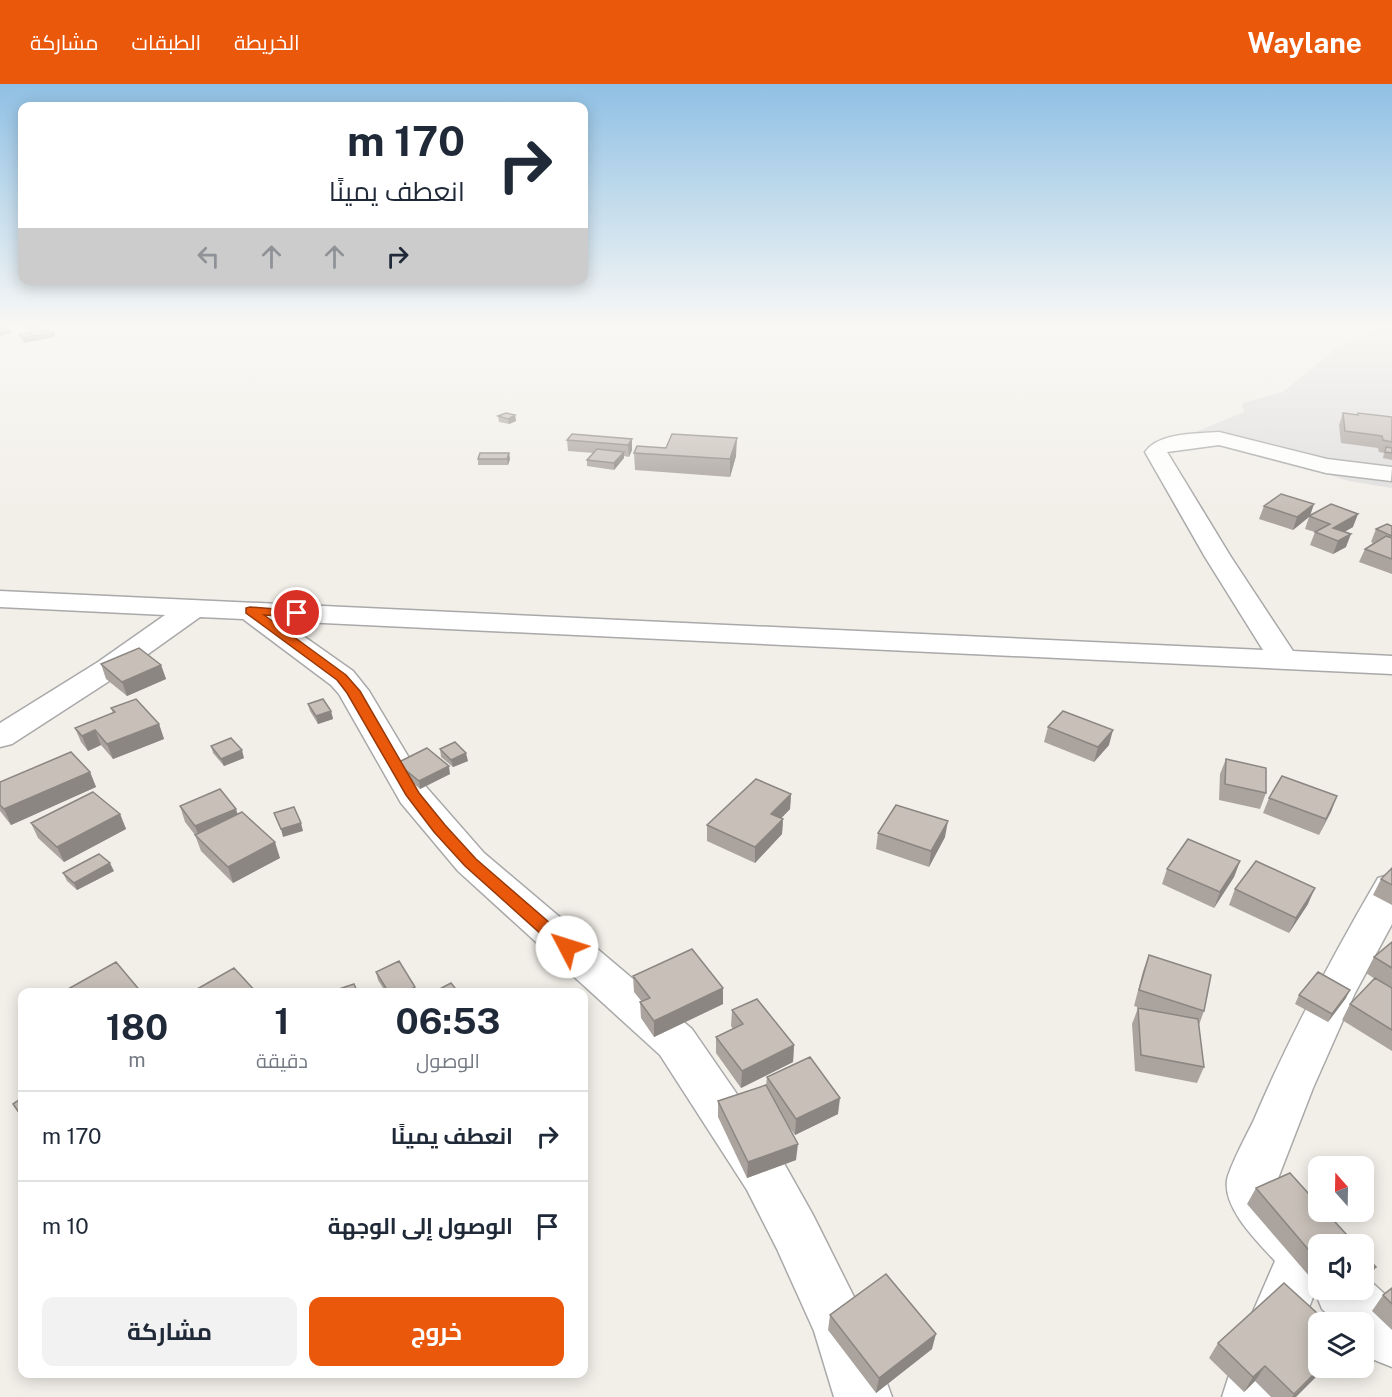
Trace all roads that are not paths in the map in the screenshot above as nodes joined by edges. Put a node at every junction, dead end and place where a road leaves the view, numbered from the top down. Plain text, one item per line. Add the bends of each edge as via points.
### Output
1 (1391, 474) edge
2 (0, 599) edge
3 (194, 608) junction
4 (250, 611) junction
5 (1284, 660) junction
6 (1392, 665) edge
7 (0, 737) edge
8 (1387, 909) edge
9 (1308, 1256) edge
10 (1308, 1282) edge
11 (1351, 1300) edge
12 (1392, 1340) edge
13 (863, 1397) edge
14 (1251, 1397) edge

1 - 5 street via 1326,466 1219,438 1170,444 1156,452
2 - 3 street
3 - 4 street
3 - 7 street
4 - 5 street
4 - 13 street via 342,678 413,795 471,862 676,1042 764,1173 785,1212 840,1326
5 - 6 street
8 - 9 street via 1334,993 1252,1181 1257,1203
10 - 14 street via 1283,1303
11 - 12 street

